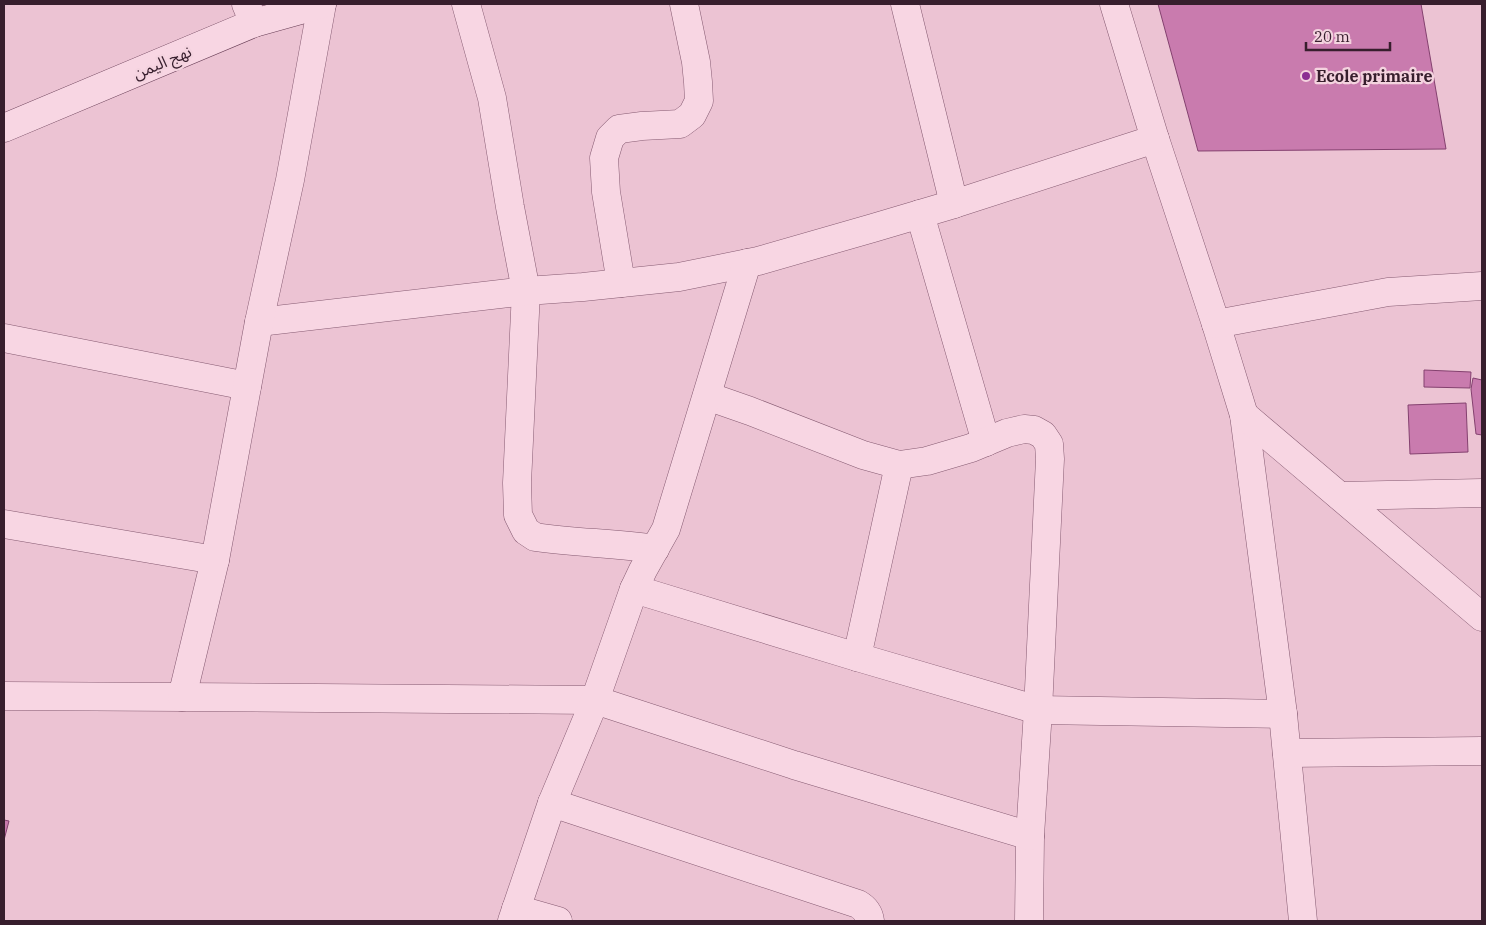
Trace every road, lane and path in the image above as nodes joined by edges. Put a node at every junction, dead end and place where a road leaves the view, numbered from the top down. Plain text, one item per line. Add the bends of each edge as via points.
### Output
1 (322, 4) edge
2 (466, 4) edge
3 (684, 4) edge
4 (905, 4) edge
5 (1114, 4) edge
6 (250, 14) edge
7 (4, 128) edge
8 (1155, 139) junction
9 (954, 204) junction
10 (920, 214) junction
11 (747, 263) junction
12 (621, 284) junction
13 (1482, 286) edge
14 (526, 291) junction
15 (259, 322) junction
16 (1216, 324) junction
17 (4, 338) edge
18 (247, 386) junction
19 (707, 396) junction
20 (1244, 415) junction
21 (986, 442) junction
22 (898, 465) junction
23 (1482, 494) edge
24 (1340, 496) junction
25 (4, 524) edge
26 (655, 549) junction
27 (215, 560) junction
28 (634, 589) junction
29 (1482, 617) edge
30 (857, 657) junction
31 (4, 696) edge
32 (182, 697) junction
33 (595, 700) junction
34 (1038, 710) junction
35 (1283, 714) junction
36 (1482, 751) edge
37 (1287, 752) junction
38 (552, 803) junction
39 (1030, 836) junction
40 (514, 915) edge
41 (558, 921) edge
42 (870, 921) edge
43 (1029, 921) edge
44 (1303, 921) edge

1 - 6 street, نهج اليمن
1 - 15 street via 290,180
2 - 14 street via 492,98
3 - 12 street via 696,62 699,102 692,115 680,124 619,129 610,138 604,158 606,192
4 - 9 street
5 - 8 street
6 - 7 street, نهج اليمن
8 - 9 street
8 - 16 street
9 - 10 street
10 - 11 street
10 - 21 street
11 - 12 street via 679,277
11 - 19 street
12 - 14 street
13 - 16 street via 1388,292
14 - 15 street
14 - 26 street via 518,515 526,531 535,537
15 - 18 street
16 - 20 street
17 - 18 street
18 - 27 street
19 - 22 street
19 - 26 street via 672,513
20 - 24 street
20 - 35 street
21 - 22 street via 927,461
21 - 34 street via 1024,429 1043,435 1049,444
22 - 30 street
23 - 24 street
24 - 29 street
25 - 27 street
26 - 28 street
27 - 32 street
28 - 30 street
28 - 33 street
30 - 34 street
31 - 32 street
32 - 33 street
33 - 38 street
33 - 39 street via 794,765
34 - 35 street
34 - 39 street
35 - 37 street
36 - 37 street
37 - 44 street
38 - 40 street
38 - 42 street via 858,904 866,910
39 - 43 street
40 - 41 street

